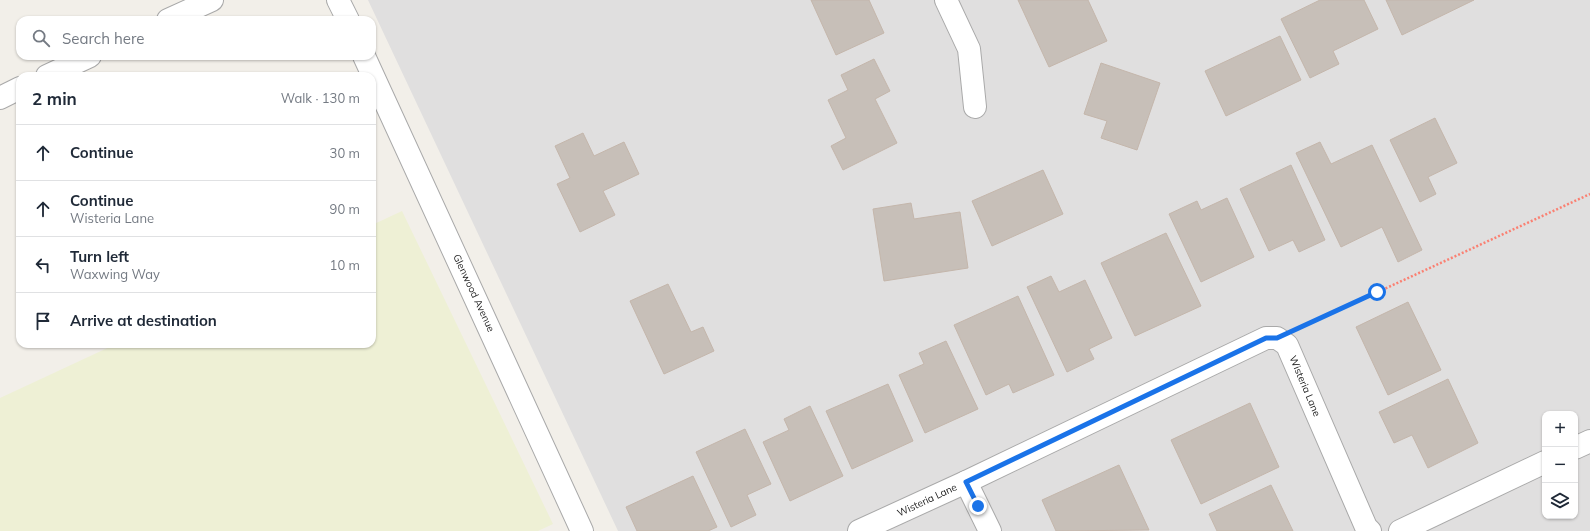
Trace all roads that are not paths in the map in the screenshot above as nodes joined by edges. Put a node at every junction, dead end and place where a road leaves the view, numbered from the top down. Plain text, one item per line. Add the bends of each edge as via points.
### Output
1 (212, 0) edge
2 (338, 0) edge
3 (946, 0) edge
4 (177, 16) edge
5 (346, 16) edge
6 (81, 60) edge
7 (366, 60) edge
8 (56, 72) edge
9 (371, 72) edge
10 (376, 82) edge
11 (16, 90) edge
12 (0, 98) edge
13 (975, 107) dead end
14 (1590, 441) edge
15 (1577, 447) edge
16 (1542, 463) edge
17 (966, 482) junction
18 (582, 531) edge
19 (859, 531) edge
20 (990, 531) edge
21 (1370, 531) edge
22 (1400, 531) edge

1 - 4 street
2 - 5 street
3 - 13 street via 969,49
6 - 8 street
7 - 9 street, Glenwood Avenue
10 - 18 street, Glenwood Avenue
11 - 12 street
14 - 15 street
16 - 22 street
17 - 19 street, Wisteria Lane
17 - 20 street
17 - 21 street, Wisteria Lane via 1266,338 1277,338 1287,345 1366,527

